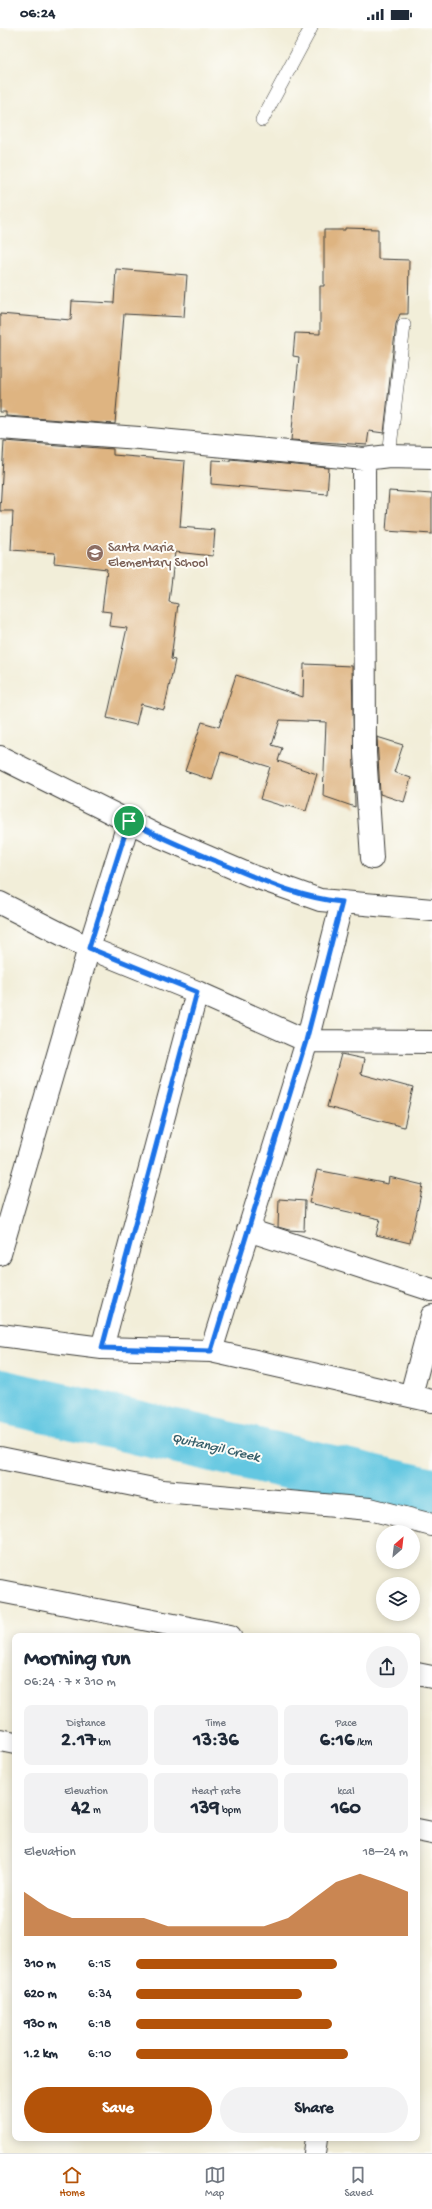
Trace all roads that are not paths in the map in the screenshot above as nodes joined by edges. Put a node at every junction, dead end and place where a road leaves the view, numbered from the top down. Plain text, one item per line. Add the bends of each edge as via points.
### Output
1 (311, 28) edge
2 (262, 120) dead end
3 (404, 325) dead end
4 (0, 428) edge
5 (389, 456) junction
6 (432, 457) edge
7 (364, 459) junction
8 (0, 757) edge
9 (129, 821) junction
10 (372, 858) dead end
11 (342, 902) junction
12 (0, 903) edge
13 (432, 910) edge
14 (89, 948) junction
15 (197, 992) junction
16 (306, 1041) junction
17 (432, 1042) edge
18 (248, 1230) junction
19 (0, 1254) edge
20 (432, 1290) edge
21 (432, 1316) edge
22 (0, 1336) edge
23 (102, 1348) junction
24 (211, 1351) junction
25 (411, 1395) junction
26 (432, 1401) edge
27 (0, 1458) edge
28 (432, 1526) edge
29 (0, 1591) edge
30 (215, 1633) edge
31 (420, 1675) edge
32 (432, 1677) edge
33 (0, 1740) edge
34 (12, 1742) edge
35 (420, 1831) edge
36 (432, 1833) edge
37 (317, 2141) edge
38 (315, 2153) edge

1 - 2 lane
3 - 5 lane
4 - 7 street
5 - 6 street
5 - 7 street
7 - 10 street via 365,753
8 - 9 street
9 - 11 street via 250,875 320,900
9 - 14 street
11 - 13 street
11 - 16 street
12 - 14 street
14 - 15 street
14 - 19 street
15 - 16 street
15 - 23 street
16 - 17 street
16 - 18 street
18 - 20 street
18 - 24 street
21 - 25 street
22 - 23 street
23 - 24 street
24 - 25 street
25 - 26 street
27 - 28 street via 163,1490 370,1509
29 - 30 street
31 - 32 street
33 - 34 street
35 - 36 street
37 - 38 street

